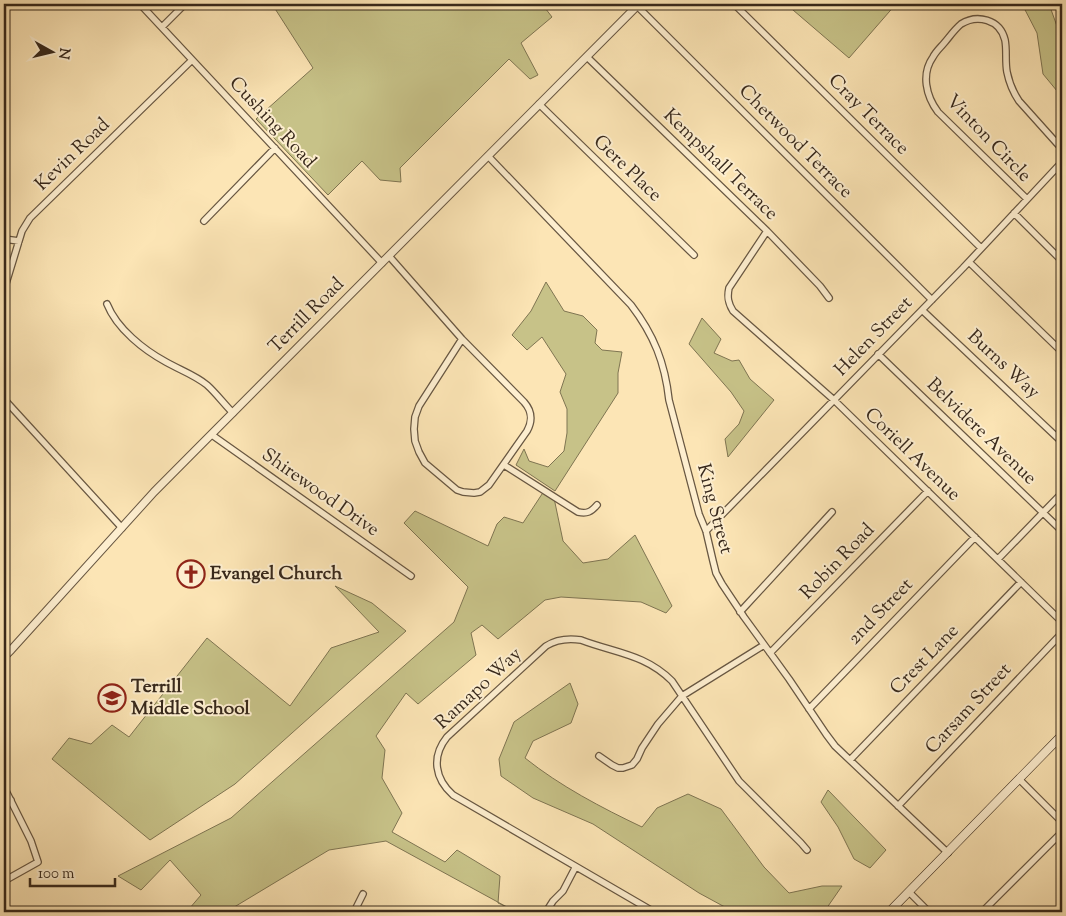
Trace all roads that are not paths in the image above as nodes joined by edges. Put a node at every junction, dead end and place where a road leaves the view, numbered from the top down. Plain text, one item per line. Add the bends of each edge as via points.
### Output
1 (140, 4) edge
2 (185, 4) edge
3 (734, 4) edge
4 (638, 5) edge
5 (162, 27) junction
6 (587, 57) junction
7 (192, 60) junction
8 (540, 104) junction
9 (275, 148) junction
10 (1062, 148) edge
11 (488, 156) junction
12 (1061, 167) edge
13 (1027, 200) junction
14 (1014, 213) junction
15 (204, 221) dead end
16 (767, 232) junction
17 (4, 239) edge
18 (19, 241) junction
19 (982, 248) junction
20 (694, 255) dead end
21 (389, 256) junction
22 (1062, 260) edge
23 (969, 262) junction
24 (382, 263) junction
25 (4, 290) edge
26 (829, 298) dead end
27 (932, 300) junction
28 (107, 304) dead end
29 (922, 310) junction
30 (462, 339) junction
31 (1062, 352) edge
32 (878, 354) junction
33 (4, 399) edge
34 (834, 400) junction
35 (233, 413) junction
36 (212, 434) junction
37 (1062, 442) edge
38 (504, 465) junction
39 (928, 491) junction
40 (1062, 493) edge
41 (597, 505) dead end
42 (832, 512) dead end
43 (1043, 513) junction
44 (122, 528) junction
45 (706, 530) junction
46 (1062, 531) edge
47 (975, 537) junction
48 (998, 559) junction
49 (411, 576) dead end
50 (1021, 582) junction
51 (740, 612) junction
52 (1062, 622) edge
53 (1062, 633) edge
54 (764, 645) junction
55 (770, 653) junction
56 (4, 657) edge
57 (682, 696) junction
58 (809, 709) junction
59 (1062, 735) edge
60 (599, 756) dead end
61 (850, 760) junction
62 (1019, 779) junction
63 (4, 787) edge
64 (11, 800) junction
65 (4, 803) edge
66 (898, 806) junction
67 (1062, 822) edge
68 (1062, 832) edge
69 (806, 850) dead end
70 (948, 853) junction
71 (575, 868) junction
72 (4, 881) edge
73 (909, 892) junction
74 (363, 894) dead end
75 (354, 912) edge
76 (546, 912) edge
77 (654, 912) edge
78 (889, 912) edge
79 (929, 912) edge
80 (982, 912) edge

1 - 5 street, Cushing Road
2 - 5 street
3 - 19 street, Cray Terrace
4 - 6 street, Terrill Road
4 - 27 street, Chetwood Terrace
5 - 7 street, Cushing Road
6 - 8 street, Terrill Road
6 - 16 street, Kempshall Terrace
7 - 9 street, Cushing Road
7 - 18 street, Kevin Road via 30,218
8 - 11 street, Terrill Road
8 - 20 street, Gere Place
9 - 15 street
9 - 24 street, Cushing Road
10 - 13 street, Vinton Circle via 1015,94 1007,73 1006,43 998,27 977,18 961,24 927,69 929,98 938,112
11 - 21 street, Terrill Road
11 - 45 street, King Street via 631,305 650,334 663,366 669,400
12 - 13 street, Helen Street
13 - 14 street, Helen Street
14 - 19 street, Helen Street
14 - 22 street
16 - 26 street, Kempshall Terrace
16 - 34 street, Coriell Avenue via 729,288 728,302 736,314
17 - 18 street
18 - 25 street, Kevin Road
19 - 23 street, Helen Street
21 - 24 street, Terrill Road
21 - 30 street
23 - 27 street, Helen Street
23 - 31 street
24 - 35 street, Terrill Road
27 - 29 street, Helen Street
28 - 35 street via 134,340 150,353 206,385
29 - 32 street, Helen Street
29 - 37 street, Burns Way
30 - 38 street via 530,409 530,427
30 - 38 street via 419,406 414,429 416,447 424,463 463,492 485,489
32 - 34 street, Helen Street
32 - 43 street, Belvidere Avenue
33 - 44 street
34 - 39 street, Coriell Avenue
34 - 45 street, Helen Street
35 - 36 street, Terrill Road
36 - 44 street, Terrill Road
36 - 49 street, Shirewood Drive
38 - 41 street via 578,512 587,513
39 - 47 street, Coriell Avenue
39 - 55 street, Robin Road
40 - 43 street
42 - 51 street
43 - 46 street, Belvidere Avenue
43 - 48 street
44 - 56 street, Terrill Road
45 - 51 street, King Street via 716,573
47 - 48 street, Coriell Avenue
47 - 58 street, 2nd Street
48 - 50 street, Coriell Avenue
50 - 52 street, Coriell Avenue
50 - 61 street, Crest Lane
51 - 54 street, King Street
53 - 66 street, Carsam Street
54 - 55 street, King Street
54 - 57 street
55 - 58 street, King Street
57 - 60 street via 658,724 632,765 618,768
57 - 69 street, Ramapo Way via 739,781
57 - 71 street, Ramapo Way via 657,667 581,640 561,640 546,646 444,741 438,752 438,776 453,796
58 - 61 street, King Street via 835,746
59 - 62 main road
61 - 66 street, King Street
62 - 67 street
62 - 70 main road
63 - 64 street
64 - 65 street
64 - 72 street via 38,862
66 - 70 street, King Street
68 - 80 street
70 - 73 main road
71 - 76 street via 563,891
71 - 77 street, Ramapo Way
73 - 78 main road
73 - 79 street
74 - 75 street

